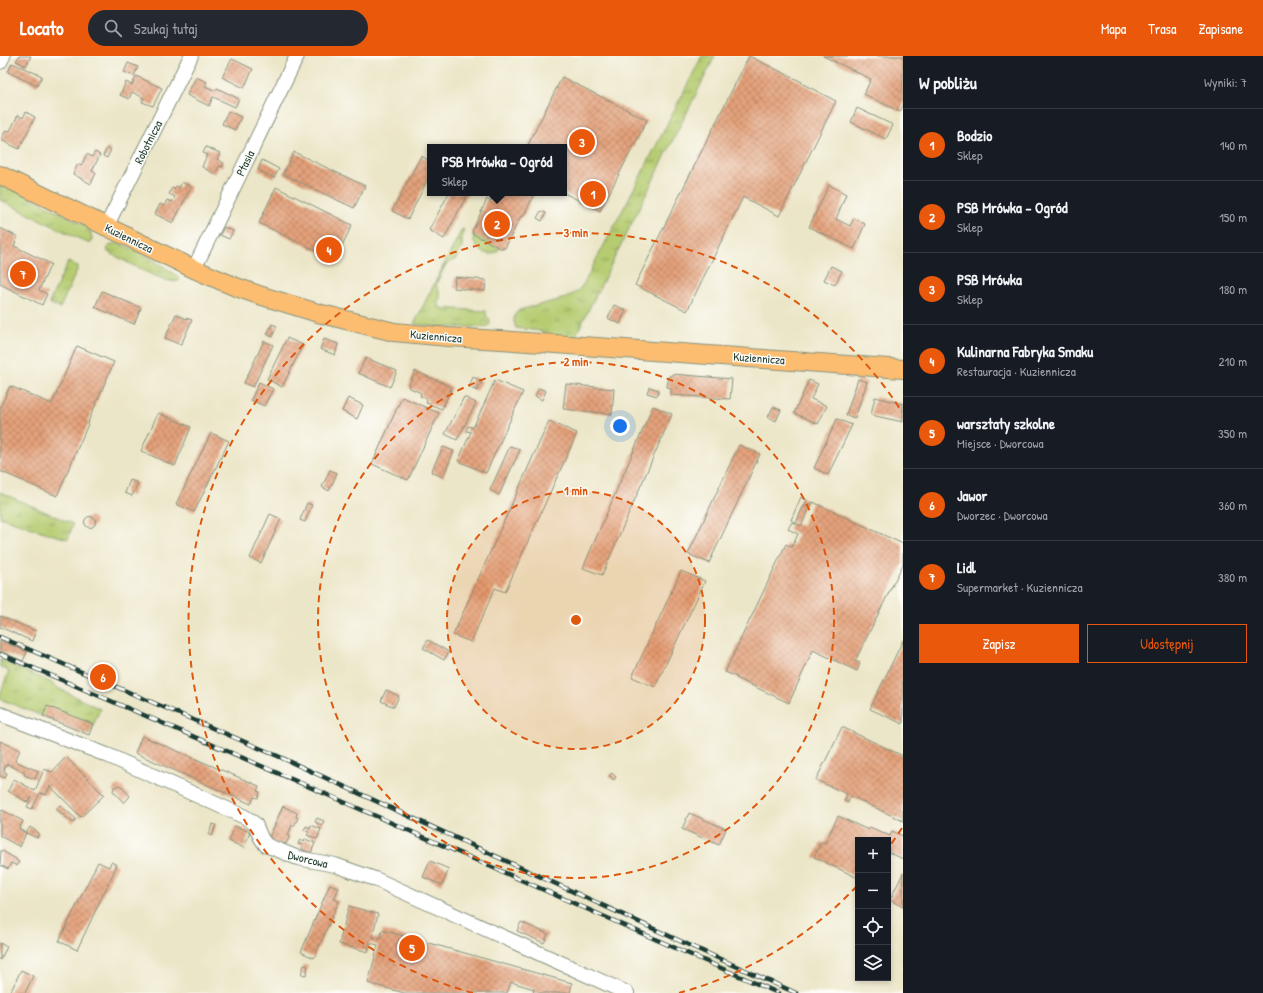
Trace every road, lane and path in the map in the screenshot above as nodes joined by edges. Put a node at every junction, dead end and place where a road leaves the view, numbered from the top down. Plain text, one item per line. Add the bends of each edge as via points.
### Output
1 (3, 56) edge
2 (191, 56) edge
3 (297, 56) edge
4 (0, 62) edge
5 (0, 175) edge
6 (106, 227) junction
7 (194, 269) junction
8 (903, 369) edge
9 (0, 714) edge
10 (627, 993) edge

1 - 4 street
2 - 6 street, Robotnicza
3 - 7 street, Ptasia
5 - 6 main road, Kuziennicza
6 - 7 main road, Kuziennicza
7 - 8 main road, Kuziennicza via 286,304 394,332
9 - 10 street, Dworcowa via 108,755 245,817 255,824 266,845 298,858 335,865 375,879

